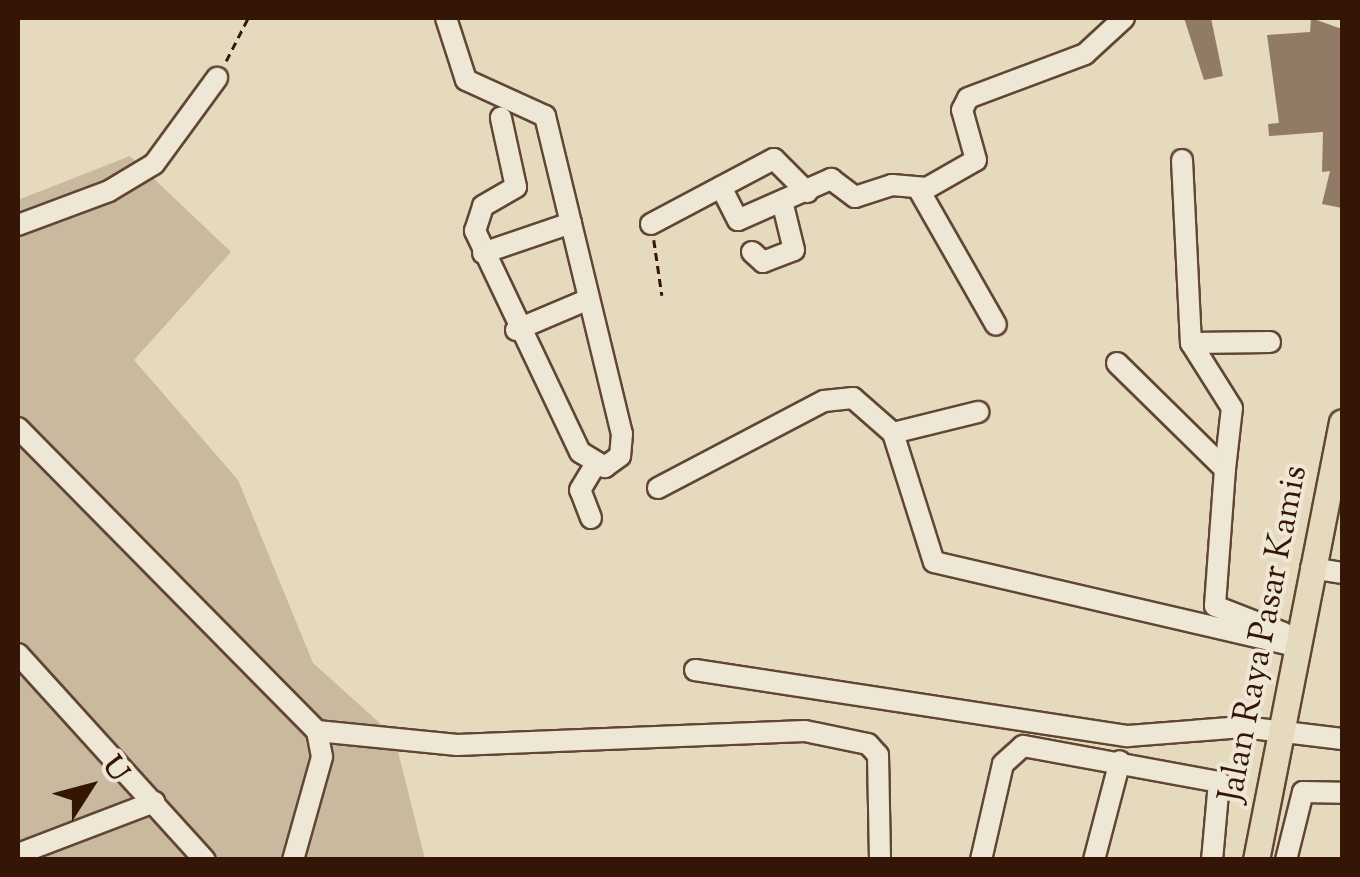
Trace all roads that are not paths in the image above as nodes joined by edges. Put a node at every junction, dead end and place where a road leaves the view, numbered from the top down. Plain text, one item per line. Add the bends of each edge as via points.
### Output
1 (446, 18) edge
2 (1124, 18) edge
3 (218, 78) road end
4 (502, 118) dead end
5 (1182, 160) dead end
6 (722, 187) junction
7 (919, 190) junction
8 (807, 192) junction
9 (782, 202) junction
10 (571, 223) junction
11 (651, 224) road end
12 (18, 225) edge
13 (752, 252) dead end
14 (483, 253) junction
15 (588, 299) junction
16 (996, 325) dead end
17 (516, 330) junction
18 (1270, 342) dead end
19 (1191, 343) junction
20 (1117, 363) dead end
21 (978, 412) dead end
22 (18, 428) edge
23 (893, 433) junction
24 (1341, 437) edge
25 (594, 467) junction
26 (1225, 469) junction
27 (658, 488) dead end
28 (591, 518) dead end
29 (1311, 568) junction
30 (1342, 573) edge
31 (1295, 642) junction
32 (18, 654) edge
33 (695, 670) dead end
34 (317, 732) junction
35 (1282, 732) junction
36 (1342, 738) edge
37 (1120, 761) junction
38 (1342, 794) edge
39 (154, 802) junction
40 (18, 854) edge
41 (205, 860) edge
42 (293, 860) edge
43 (880, 860) edge
44 (981, 860) edge
45 (1094, 860) edge
46 (1212, 860) edge
47 (1256, 860) edge
48 (1286, 860) edge

1 - 10 street via 466,80 546,116
2 - 7 street via 1085,54 968,98 962,110 976,160
3 - 12 street via 154,164 109,192
4 - 14 street via 516,187 476,214
5 - 19 street
6 - 8 street via 778,159
6 - 9 street via 738,220
6 - 11 street
7 - 8 street via 892,184 856,197 831,179
7 - 16 street
8 - 9 street
9 - 13 street via 794,250 763,262
10 - 14 street
10 - 15 street
14 - 17 street
15 - 17 street
15 - 25 street via 622,434 616,462
17 - 25 street
18 - 19 street
19 - 26 street via 1232,408
20 - 26 street
21 - 23 street
22 - 34 street
23 - 27 street via 867,405 840,397
23 - 31 street via 934,562
24 - 29 main road, Jalan Raya Pasar Kamis
25 - 28 street via 580,490
26 - 31 street via 1215,606
29 - 30 street
29 - 31 main road, Jalan Raya Pasar Kamis
31 - 35 main road, Jalan Raya Pasar Kamis
32 - 39 street
33 - 35 street via 1128,736 1243,727
34 - 42 street via 322,757
34 - 43 street via 457,745 805,731 868,744 878,755
35 - 36 street
35 - 47 main road, Jalan Raya Pasar Kamis
37 - 44 street via 1014,749 1003,764
37 - 45 street
37 - 46 street via 1219,782
38 - 48 street via 1303,792
39 - 40 street
39 - 41 street

